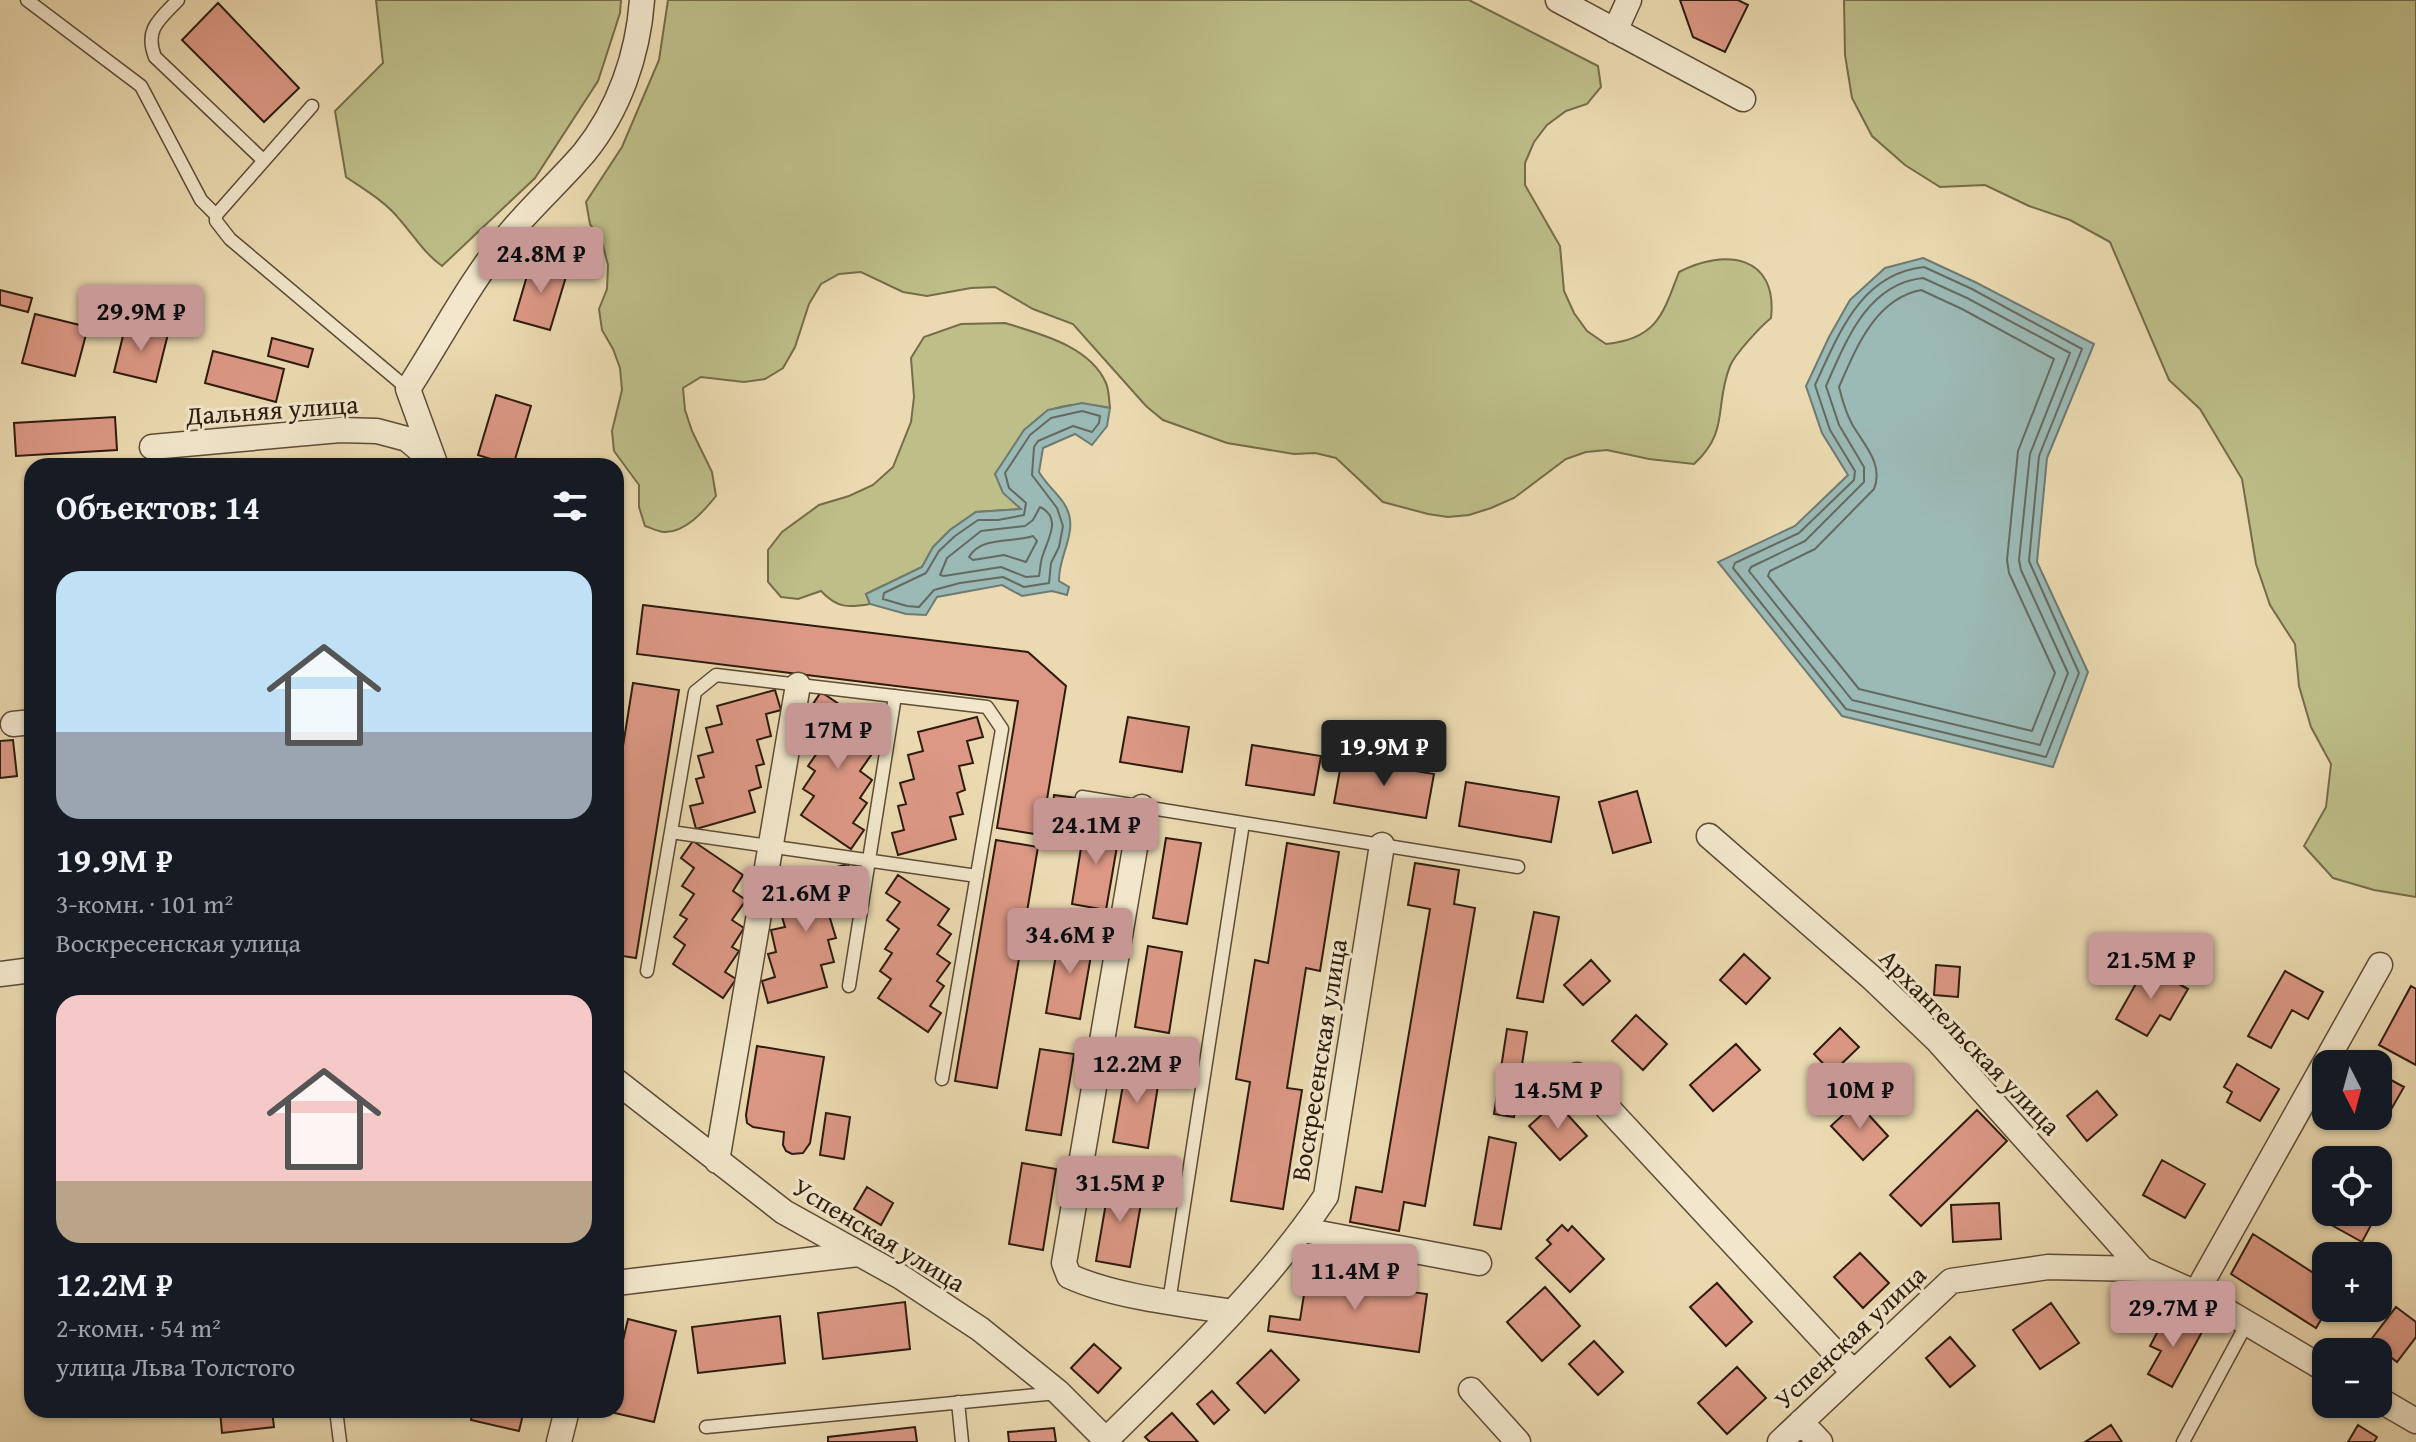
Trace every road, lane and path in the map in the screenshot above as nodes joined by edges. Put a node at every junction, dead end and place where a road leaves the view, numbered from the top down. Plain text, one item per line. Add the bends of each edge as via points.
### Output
1 (27, 0) edge
2 (178, 0) edge
3 (642, 0) edge
4 (1558, 0) edge
5 (1629, 0) edge
6 (1615, 31) junction
7 (1743, 99) dead end
8 (312, 106) dead end
9 (263, 160) junction
10 (216, 215) junction
11 (408, 389) junction
12 (152, 447) dead end
13 (429, 458) edge
14 (434, 458) edge
15 (798, 685) junction
16 (895, 696) junction
17 (1082, 797) dead end
18 (1142, 807) junction
19 (1243, 823) junction
20 (671, 832) junction
21 (1709, 836) dead end
22 (1382, 845) junction
23 (770, 846) junction
24 (869, 861) junction
25 (1518, 867) dead end
26 (977, 876) junction
27 (2380, 965) dead end
28 (24, 971) edge
29 (647, 971) dead end
30 (0, 974) edge
31 (849, 986) dead end
32 (1577, 1075) dead end
33 (942, 1079) dead end
34 (624, 1087) edge
35 (717, 1161) junction
36 (1303, 1230) junction
37 (858, 1254) junction
38 (1479, 1263) dead end
39 (2142, 1269) junction
40 (624, 1282) edge
41 (2196, 1293) junction
42 (1169, 1302) junction
43 (1233, 1312) junction
44 (2246, 1325) junction
45 (2312, 1362) edge
46 (1853, 1372) junction
47 (1471, 1390) dead end
48 (1058, 1392) junction
49 (958, 1402) junction
50 (2392, 1407) edge
51 (337, 1418) edge
52 (565, 1418) edge
53 (2416, 1421) edge
54 (1801, 1422) junction
55 (706, 1427) dead end
56 (1107, 1441) edge
57 (340, 1442) edge
58 (559, 1442) edge
59 (962, 1442) edge
60 (1518, 1442) edge
61 (1780, 1442) edge
62 (1820, 1442) edge
63 (2183, 1442) edge

1 - 10 lane via 141,86 201,200
2 - 9 lane via 154,27 149,43 155,57
3 - 11 street via 629,72 611,111 586,150 508,235
4 - 6 street
5 - 6 street
6 - 7 street
8 - 9 lane
9 - 10 lane
10 - 11 lane via 230,239
11 - 14 street
12 - 13 street, Дальняя улица via 377,431 407,439
15 - 16 lane
15 - 20 lane via 716,675 695,692
15 - 23 street
16 - 24 lane
16 - 26 lane via 987,707 1002,729
17 - 18 lane
18 - 19 lane
18 - 42 street via 1064,1263 1069,1276 1083,1282
19 - 22 lane
19 - 42 lane
20 - 23 lane
20 - 29 lane
21 - 39 street, Архангельская улица via 1937,1040
22 - 25 lane
22 - 36 street, Воскресенская улица via 1326,1196
23 - 24 lane
23 - 35 street
24 - 26 lane
24 - 31 lane
26 - 33 lane
27 - 41 street
28 - 30 street
32 - 46 street
34 - 35 street, Успенская улица
35 - 37 street, Успенская улица via 784,1212
36 - 38 street
36 - 43 street, Воскресенская улица
37 - 40 street
37 - 48 street, Успенская улица via 980,1329
39 - 41 street, Успенская улица
39 - 46 street, Успенская улица via 2048,1267 1951,1281
41 - 44 street, Успенская улица
42 - 43 street
43 - 56 street, Воскресенская улица
44 - 45 street, Успенская улица
44 - 63 lane
46 - 54 street, Успенская улица
47 - 60 street
48 - 49 lane
48 - 56 street, Успенская улица
49 - 55 lane
49 - 59 lane
50 - 53 street
51 - 57 lane
52 - 58 street
54 - 61 street, Успенская улица
54 - 62 street

